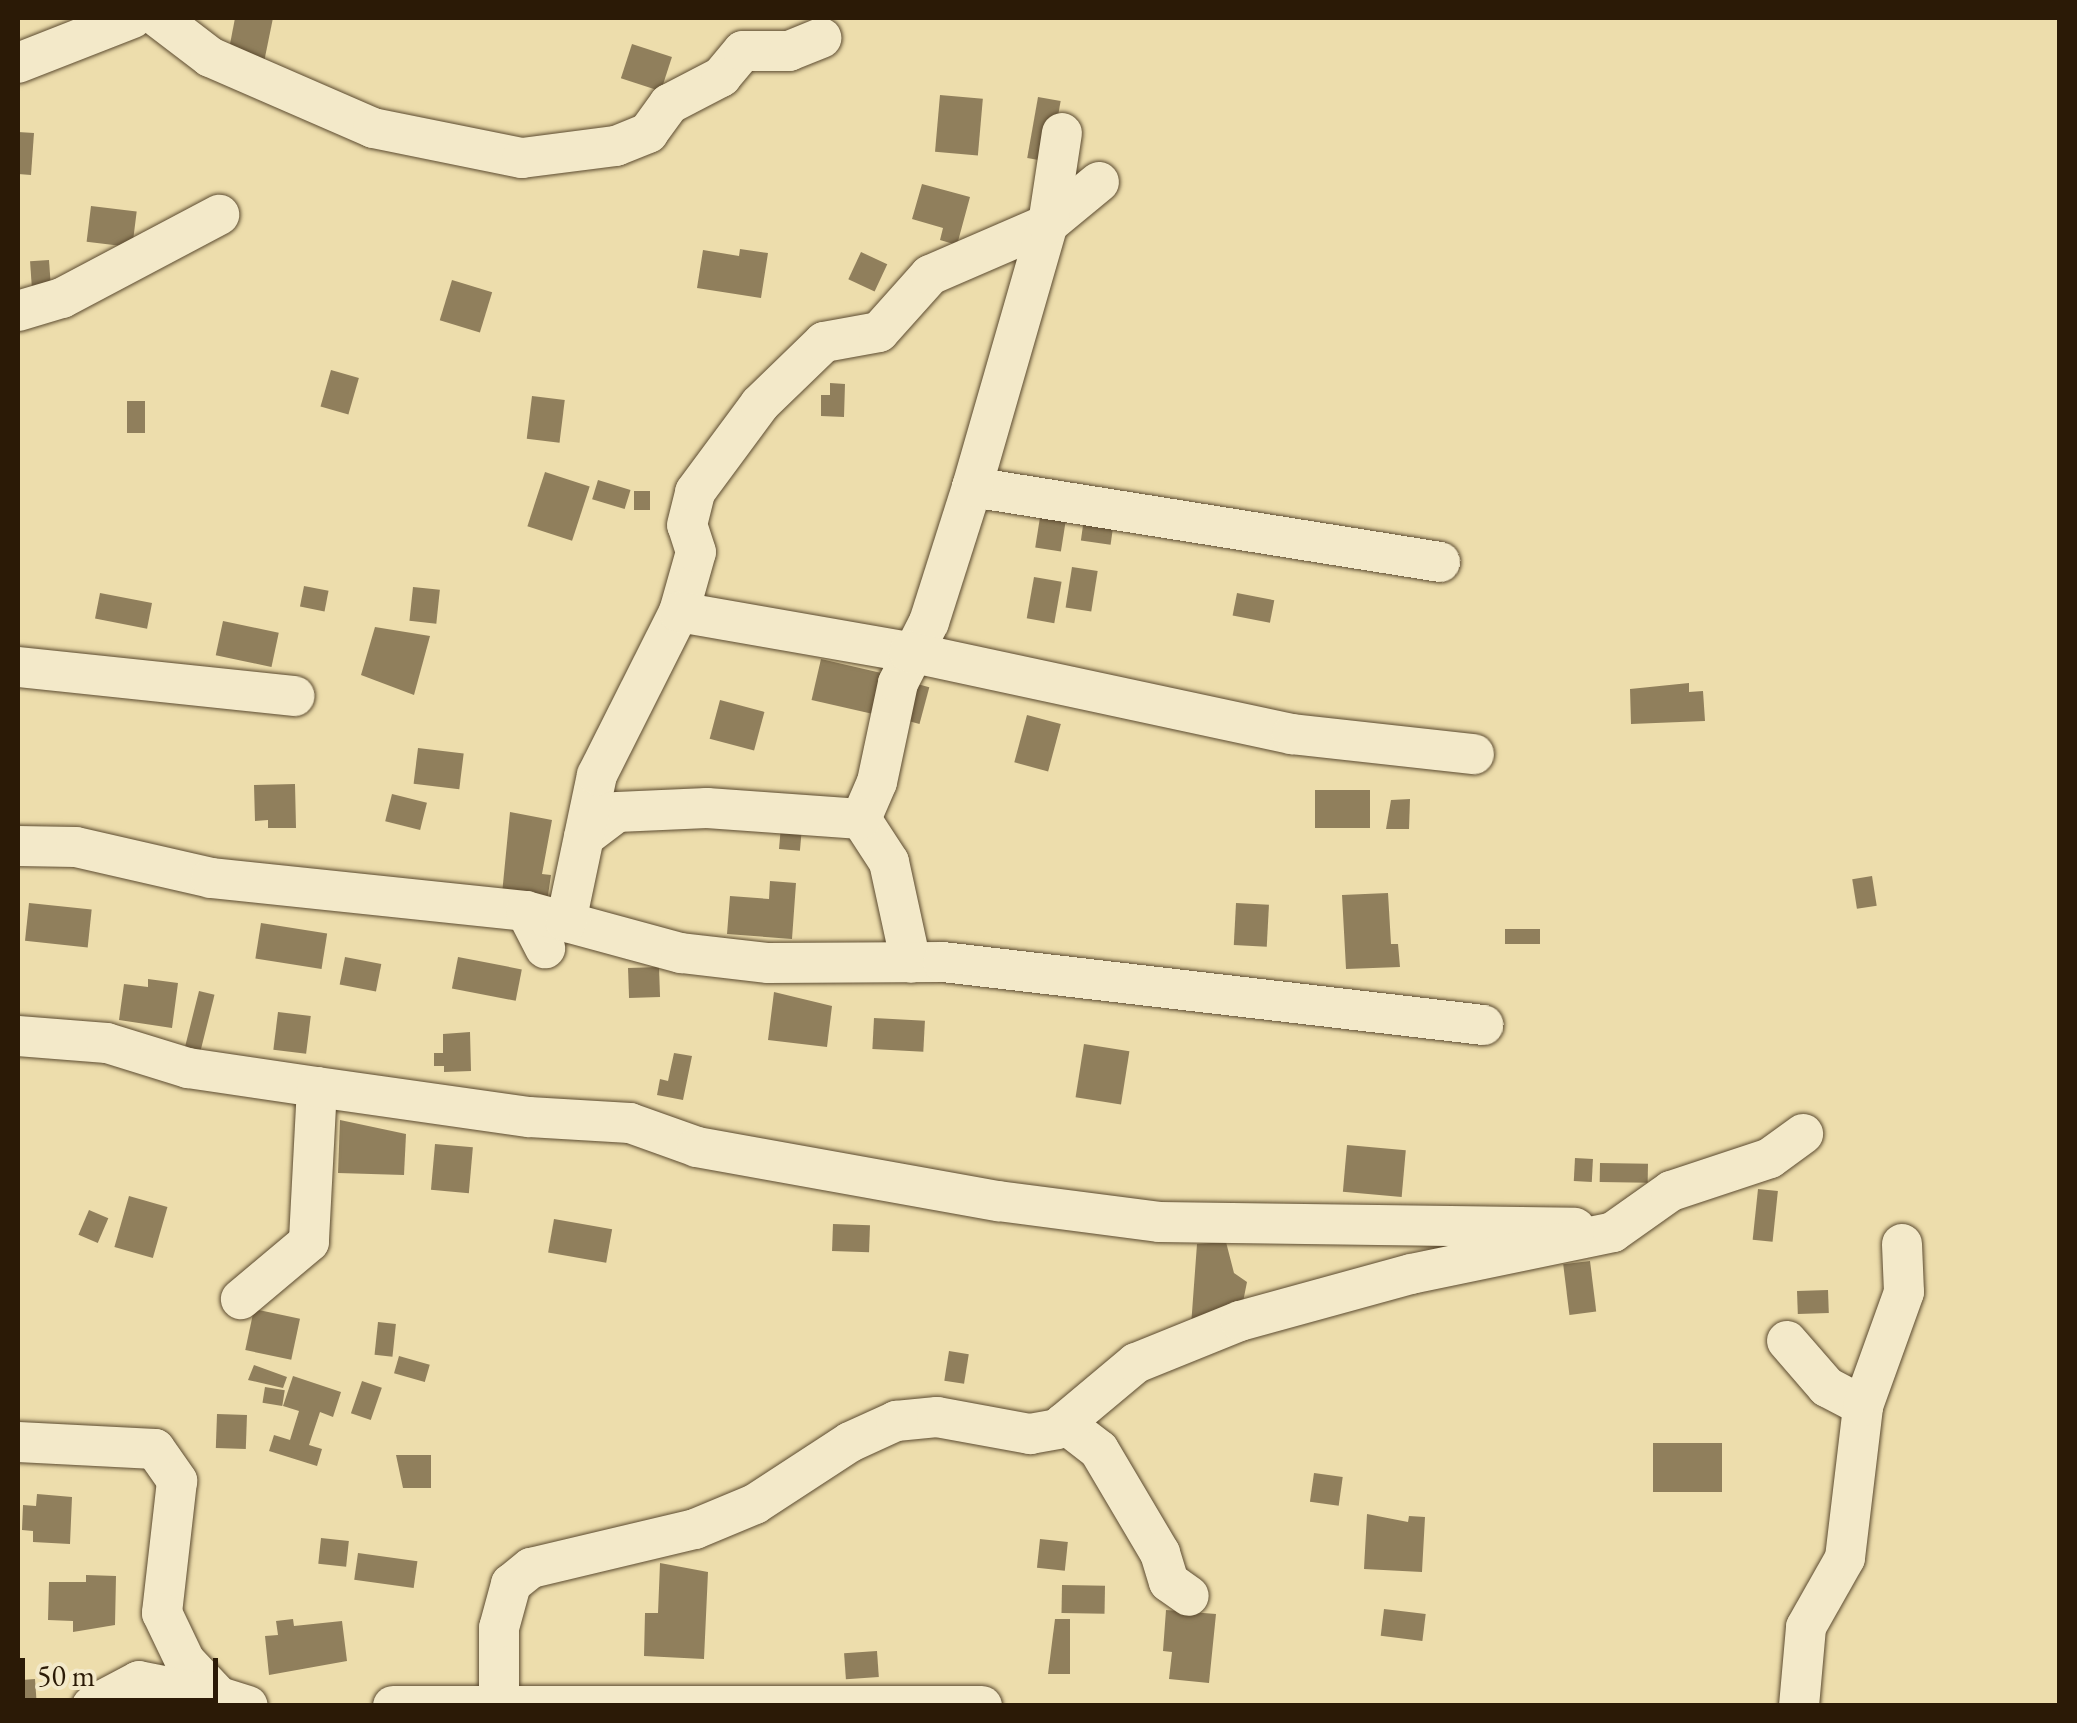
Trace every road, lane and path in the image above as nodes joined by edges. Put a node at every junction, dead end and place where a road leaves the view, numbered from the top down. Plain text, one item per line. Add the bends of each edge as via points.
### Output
1 (133, 18) edge
2 (159, 18) edge
3 (821, 38) dead end
4 (18, 63) edge
5 (1062, 133) dead end
6 (1099, 182) dead end
7 (219, 215) dead end
8 (1048, 224) junction
9 (18, 311) edge
10 (972, 487) junction
11 (1440, 562) dead end
12 (679, 612) junction
13 (909, 652) junction
14 (18, 667) edge
15 (294, 696) dead end
16 (1474, 754) dead end
17 (862, 819) junction
18 (584, 837) junction
19 (18, 846) edge
20 (556, 935) junction
21 (911, 962) junction
22 (1483, 1025) dead end
23 (18, 1036) edge
24 (316, 1087) junction
25 (1802, 1134) dead end
26 (1613, 1232) junction
27 (1902, 1244) dead end
28 (241, 1299) dead end
29 (1787, 1341) dead end
30 (1863, 1406) junction
31 (1064, 1423) junction
32 (18, 1442) edge
33 (1190, 1596) dead end
34 (498, 1703) edge
35 (241, 1704) edge
36 (92, 1706) edge
37 (393, 1706) edge
38 (982, 1706) edge
39 (1799, 1706) edge

1 - 4 street
2 - 3 street via 210,56 372,128 522,158 632,140 648,133 669,104 720,76 743,50 789,51
5 - 8 street
6 - 8 street
7 - 9 street via 62,298
8 - 10 street
8 - 12 street via 930,275 879,332 824,342 760,404 695,492 686,525 696,552
10 - 11 street
10 - 13 street via 928,622
12 - 13 street
12 - 18 street via 597,775
13 - 16 street via 1292,734
13 - 17 street
14 - 15 street
17 - 18 street via 708,808 617,812
17 - 21 street via 889,862
18 - 20 street
19 - 20 street via 76,848 211,878 526,910
20 - 21 street via 768,964
21 - 22 street
23 - 24 street via 107,1043 188,1068
24 - 26 street via 630,1123 698,1147 1159,1222 1542,1224
24 - 28 street via 309,1242
25 - 26 street via 1770,1158 1671,1191
26 - 31 street via 1274,1309 1136,1363
27 - 30 street via 1904,1292
29 - 30 street via 1826,1387
30 - 39 street via 1844,1558 1806,1627
31 - 33 street via 1098,1450 1160,1553 1169,1582
31 - 34 street via 1030,1434 938,1417 896,1421 850,1442 755,1504 696,1529 531,1568 511,1584 498,1628
32 - 35 street via 155,1450 177,1482 162,1614 184,1661 219,1696
34 - 37 street
34 - 38 street
35 - 36 street via 139,1681

